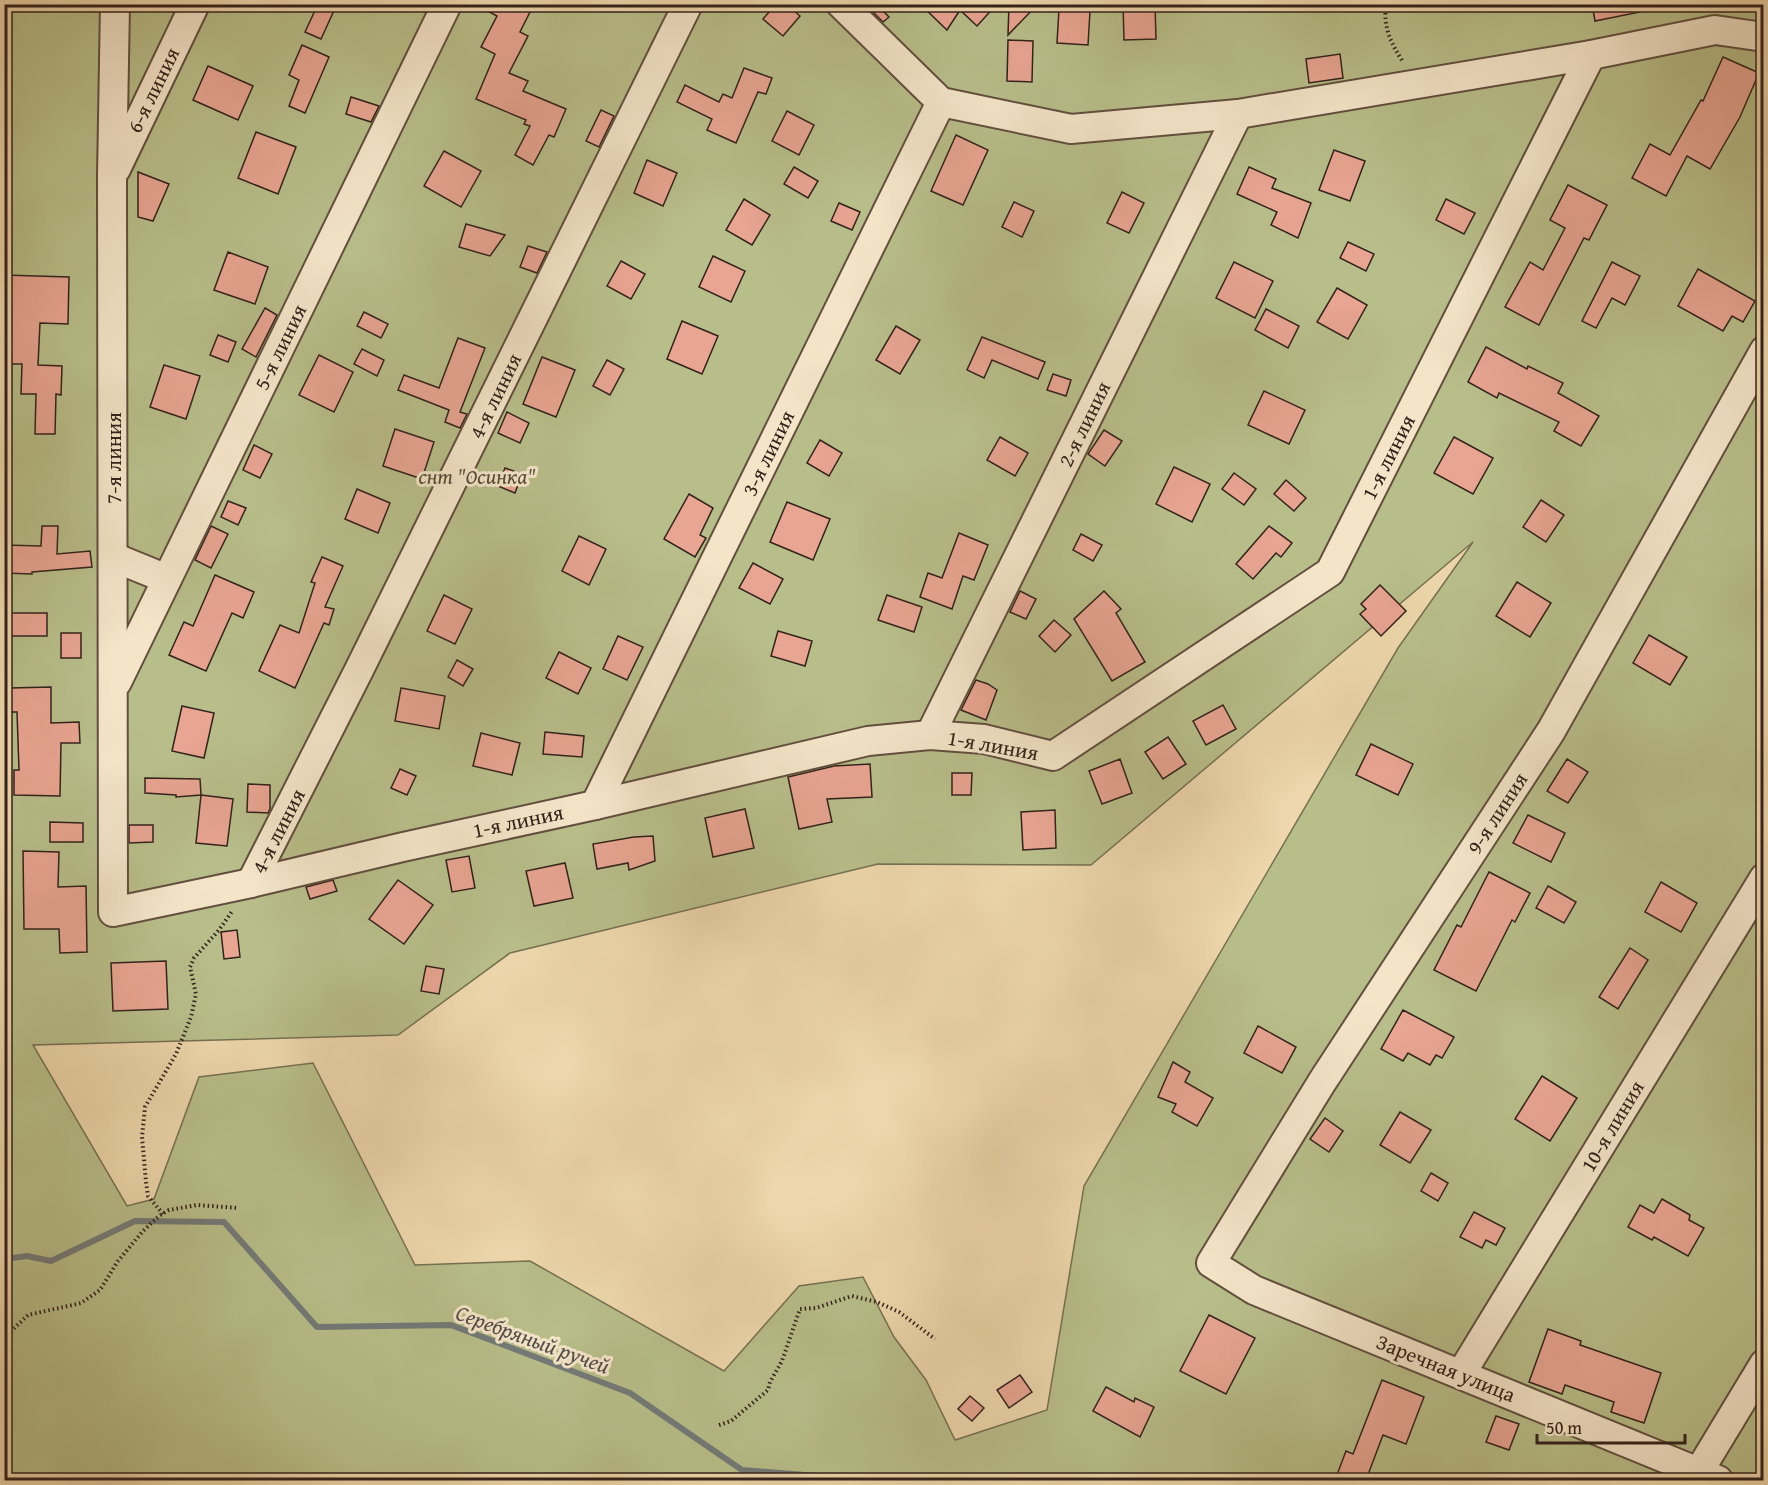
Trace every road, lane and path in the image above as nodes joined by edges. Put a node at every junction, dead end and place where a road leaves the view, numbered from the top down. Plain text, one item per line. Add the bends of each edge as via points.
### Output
1 (116, 4) edge
2 (195, 4) edge
3 (447, 4) edge
4 (688, 4) edge
5 (841, 4) edge
6 (1386, 4) edge
7 (1764, 37) edge
8 (1590, 55) junction
9 (1416, 84) junction
10 (941, 102) junction
11 (1238, 114) junction
12 (112, 176) junction
13 (1764, 351) edge
14 (113, 557) junction
15 (167, 579) junction
16 (114, 689) junction
17 (930, 735) junction
18 (595, 805) junction
19 (1764, 878) edge
20 (245, 885) junction
21 (113, 912) joint
22 (238, 1208) dead end
23 (163, 1214) junction
24 (1211, 1263) joint
25 (4, 1338) edge
26 (935, 1339) dead end
27 (1764, 1364) edge
28 (1461, 1374) junction
29 (719, 1425) dead end
30 (1708, 1477) edge

1 - 12 street, 7-я линия
2 - 12 street, 6-я линия
3 - 15 street, 5-я линия
4 - 20 street, 4-я линия via 360,670
5 - 10 street
6 - 9 path via 1388,38
7 - 8 street via 1715,30
8 - 9 street
8 - 17 street, 1-я линия via 1330,572 1053,756 984,739
9 - 11 street
10 - 11 street via 1071,129
10 - 18 street, 3-я линия
11 - 17 street, 2-я линия
12 - 14 street, 7-я линия
13 - 24 street, 9-я линия via 1551,730 1322,1082
14 - 15 street
14 - 16 street, 7-я линия
15 - 16 street, 5-я линия
16 - 21 street, 7-я линия
17 - 18 street, 1-я линия via 868,741
18 - 20 street, 1-я линия
19 - 28 street, 10-я линия
20 - 21 street, 1-я линия
20 - 23 path via 230,914 194,958 190,967 196,993 191,1017 176,1054 145,1107 142,1137 148,1197
22 - 23 path via 197,1205
23 - 25 path via 118,1261 100,1290 81,1303 28,1316
24 - 28 street, Заречная улица via 1254,1290
26 - 29 path via 899,1312 852,1296 800,1310 768,1390 731,1421
27 - 30 street
28 - 30 street, Заречная улица

